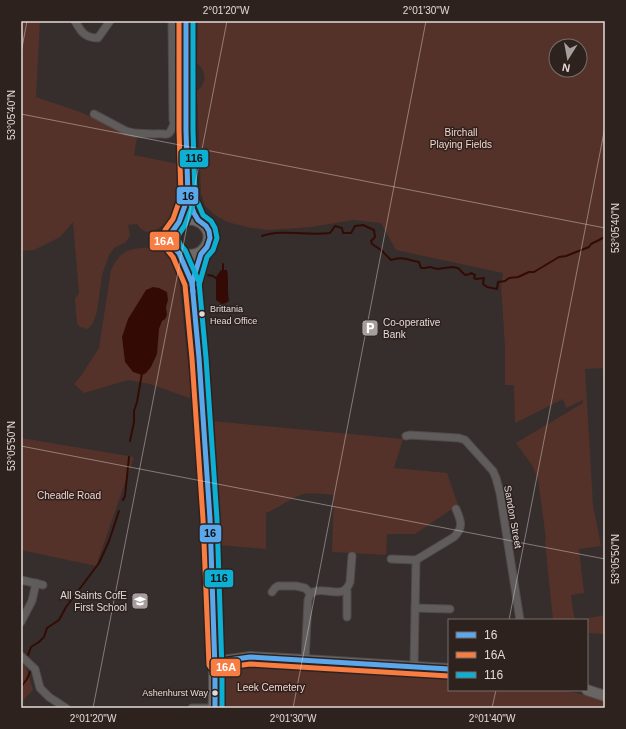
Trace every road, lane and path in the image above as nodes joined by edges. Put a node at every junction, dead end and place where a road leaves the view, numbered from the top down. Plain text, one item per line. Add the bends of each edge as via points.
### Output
1 (75, 21) edge
2 (110, 21) edge
3 (172, 21) edge
4 (186, 21) edge
5 (94, 114) dead end
6 (174, 124) junction
7 (186, 130) junction
8 (188, 197) junction
9 (198, 220) junction
10 (179, 222) junction
11 (179, 253) junction
12 (201, 254) junction
13 (192, 283) junction
14 (406, 436) dead end
15 (456, 509) dead end
16 (352, 556) dead end
17 (391, 559) dead end
18 (416, 560) junction
19 (21, 580) edge
20 (346, 589) junction
21 (272, 592) dead end
22 (311, 594) junction
23 (415, 608) junction
24 (450, 609) dead end
25 (347, 617) dead end
26 (520, 619) edge
27 (21, 622) edge
28 (21, 656) edge
29 (305, 660) junction
30 (215, 662) junction
31 (414, 666) junction
32 (448, 669) edge
33 (588, 691) edge
34 (605, 696) edge
35 (66, 708) edge
36 (192, 708) edge
37 (213, 708) edge

1 - 2 street via 88,37 98,38
3 - 6 street
4 - 7 highway
5 - 6 street via 134,133 167,135
6 - 7 street
7 - 8 highway
8 - 9 highway
8 - 10 highway
9 - 10 highway via 188,218
9 - 12 highway via 206,226 210,235 208,247
10 - 11 highway via 171,235 172,244
11 - 12 highway via 189,257
11 - 13 highway
12 - 13 highway
13 - 30 highway via 210,519
14 - 26 street, Sandon Street via 465,440 493,471 500,493
15 - 18 street via 461,523 459,533
16 - 20 street via 350,582
17 - 18 street
18 - 23 street
19 - 27 street via 39,584
20 - 22 street via 340,592 317,591
20 - 25 street
21 - 22 street via 278,586 285,586 305,588
22 - 29 street via 308,600
23 - 24 street
23 - 31 street
28 - 35 street via 35,669 40,688
29 - 30 street via 250,657
29 - 31 street
30 - 37 highway
31 - 32 street
33 - 34 street
36 - 37 street

